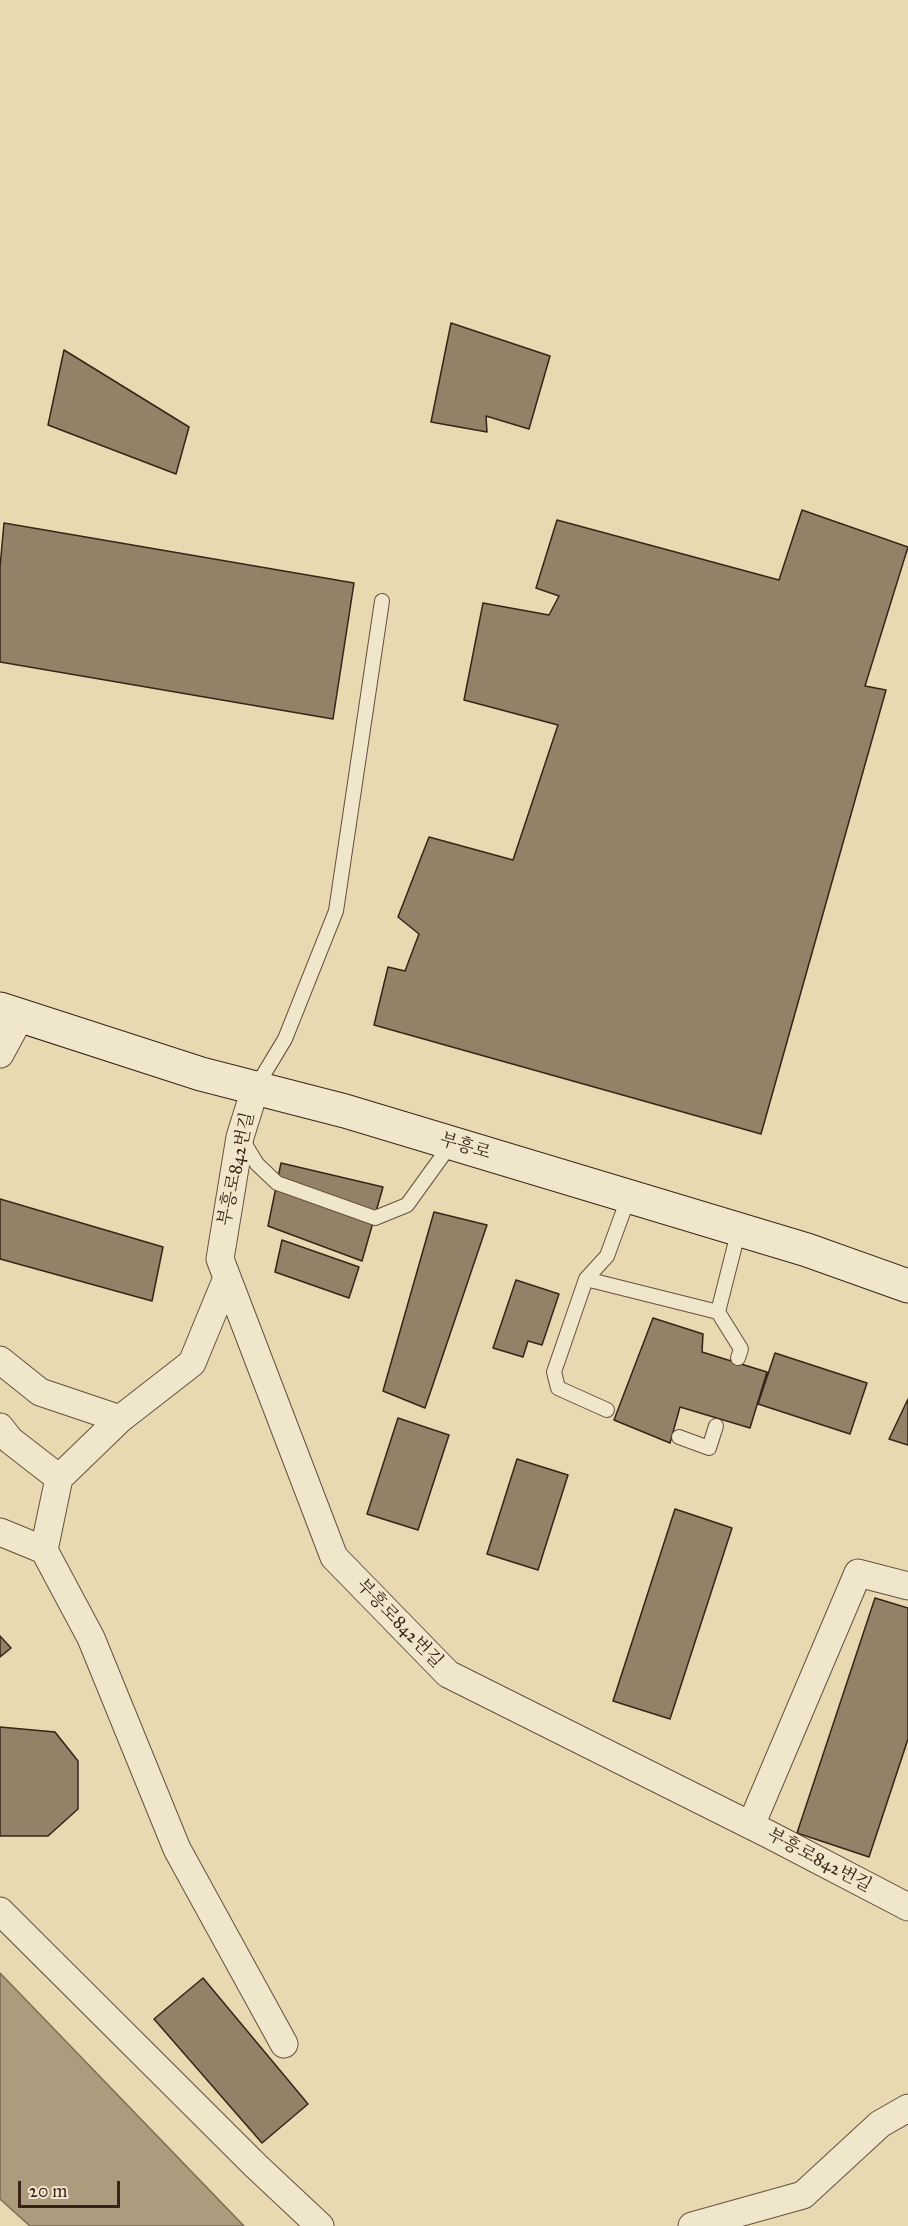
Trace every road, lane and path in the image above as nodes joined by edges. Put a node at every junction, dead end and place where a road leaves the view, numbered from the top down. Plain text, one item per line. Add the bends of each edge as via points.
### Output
1 (382, 601) dead end
2 (10, 1013) edge
3 (0, 1054) edge
4 (255, 1089) junction
5 (240, 1137) junction
6 (451, 1143) junction
7 (629, 1196) junction
8 (739, 1229) junction
9 (227, 1278) junction
10 (586, 1279) junction
11 (908, 1286) edge
12 (718, 1312) junction
13 (738, 1358) dead end
14 (0, 1360) edge
15 (607, 1410) dead end
16 (120, 1419) junction
17 (716, 1426) dead end
18 (0, 1427) edge
19 (679, 1437) dead end
20 (58, 1478) junction
21 (0, 1532) edge
22 (44, 1550) junction
23 (908, 1586) edge
24 (751, 1825) junction
25 (908, 1907) edge
26 (0, 1911) edge
27 (284, 2044) dead end
28 (908, 2108) edge
29 (320, 2226) edge
30 (692, 2226) edge

1 - 4 lane via 336,911 285,1039
2 - 3 street, 부흥로
2 - 4 main road, 부흥로
4 - 5 street, 부흥로842번길
4 - 6 main road, 부흥로
5 - 6 lane via 257,1164 277,1183 375,1218 407,1205
5 - 9 street, 부흥로842번길 via 220,1259
6 - 7 main road, 부흥로
7 - 8 main road, 부흥로
7 - 10 lane via 607,1256
8 - 11 main road, 부흥로
8 - 12 lane
9 - 16 street via 192,1364
9 - 24 street, 부흥로842번길 via 334,1557 448,1674
10 - 12 lane
10 - 15 lane via 554,1372 558,1388
12 - 13 lane via 741,1349
14 - 16 street via 40,1392
16 - 20 street
17 - 19 lane via 709,1448
18 - 20 street via 10,1440
20 - 22 street
21 - 22 street
22 - 27 street via 91,1638 177,1849
23 - 24 street via 858,1573
24 - 25 street, 부흥로842번길
26 - 29 street
28 - 30 street via 880,2124 803,2195

